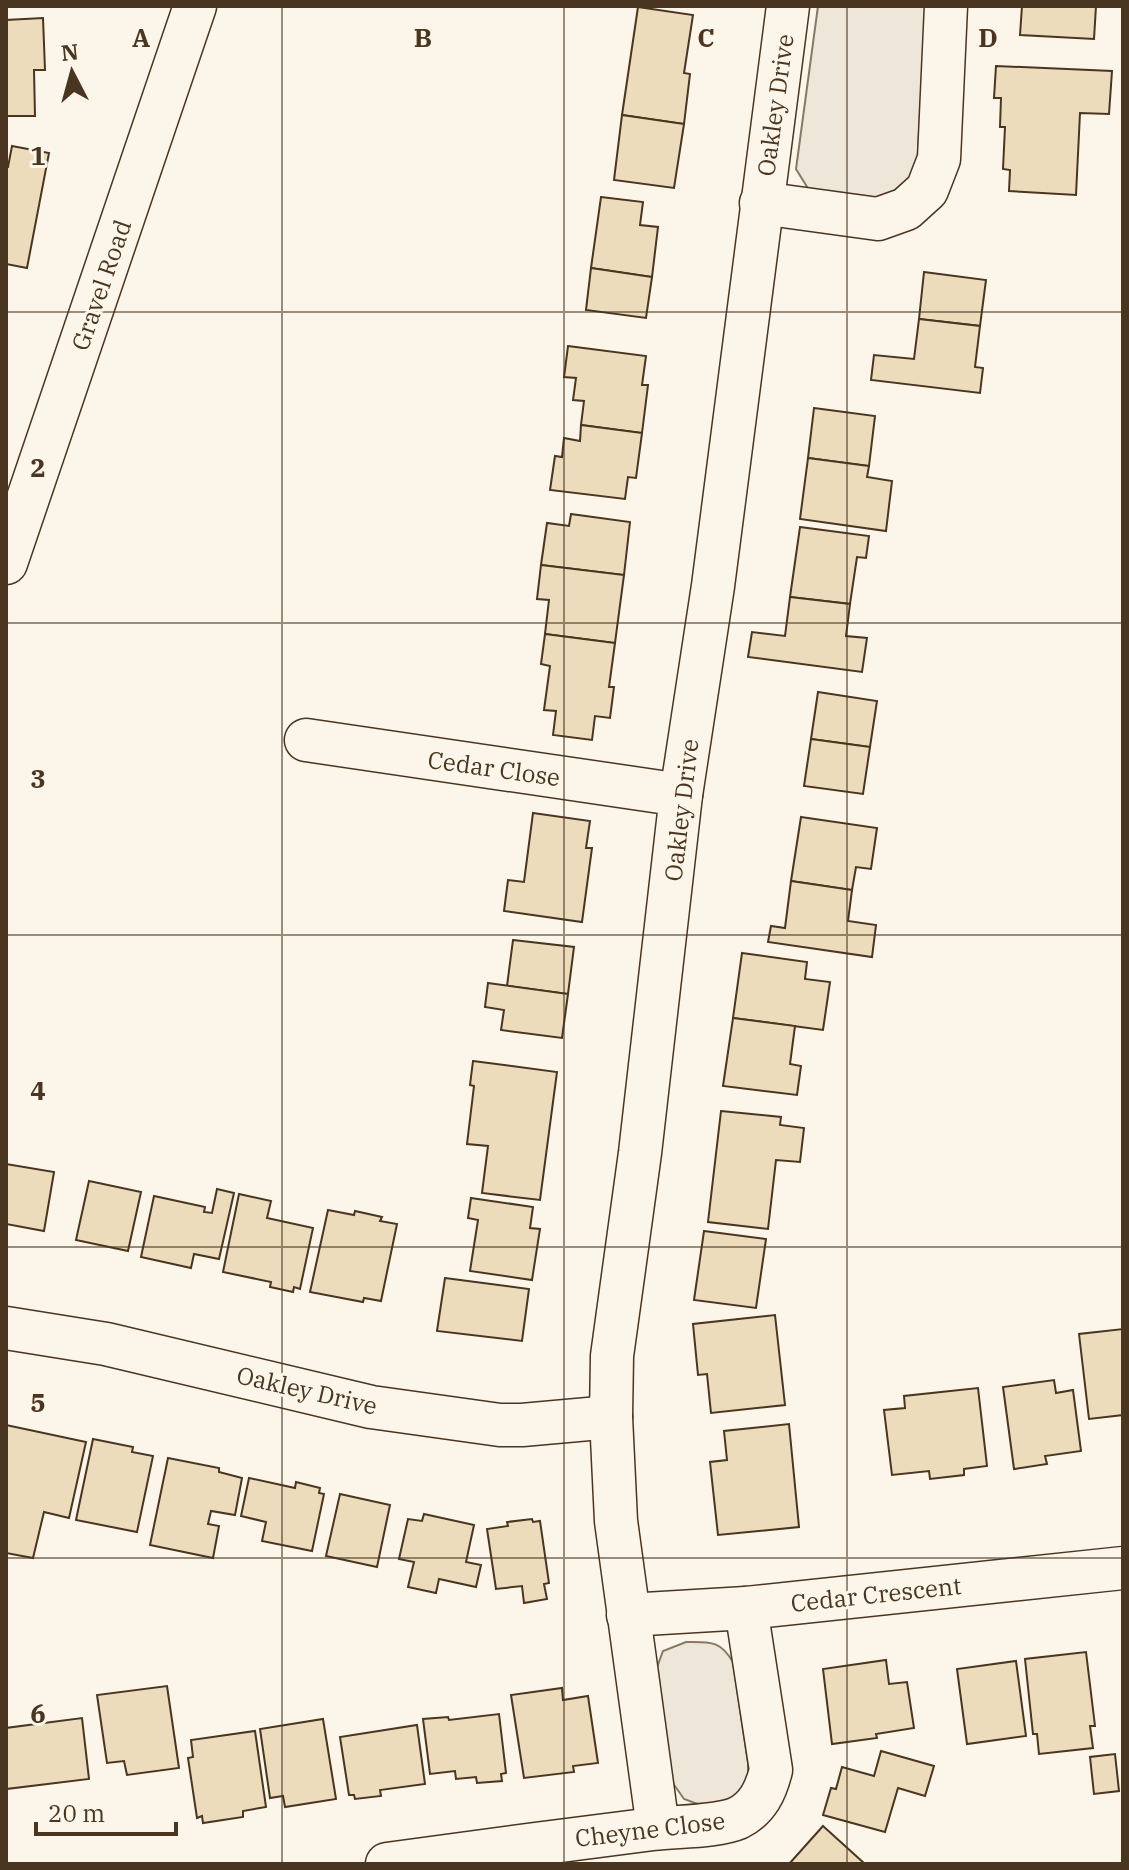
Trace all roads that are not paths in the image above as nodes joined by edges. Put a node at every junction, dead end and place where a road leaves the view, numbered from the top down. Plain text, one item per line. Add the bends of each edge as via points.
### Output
1 (195, 6) edge
2 (788, 6) edge
3 (946, 6) edge
4 (761, 203) junction
5 (6, 563) edge
6 (306, 740) dead end
7 (681, 795) junction
8 (6, 1328) edge
9 (611, 1417) junction
10 (1123, 1568) edge
11 (746, 1608) junction
12 (628, 1615) junction
13 (658, 1828) junction
14 (387, 1864) edge

1 - 5 street, Gravel Road
2 - 4 street, Oakley Drive
3 - 4 street, Oakley Drive via 939,159 927,190 906,209 878,219
4 - 7 street, Oakley Drive
6 - 7 street, Cedar Close
7 - 9 street, Oakley Drive via 612,1356
8 - 9 street, Oakley Drive via 106,1344 371,1407 500,1425
9 - 12 street, Oakley Drive
10 - 11 street, Cedar Crescent
11 - 12 street, Cedar Crescent
11 - 13 street, Cheyne Close via 771,1770 766,1788 755,1806 737,1818
12 - 13 street, Oakley Drive
13 - 14 street, Cheyne Close

